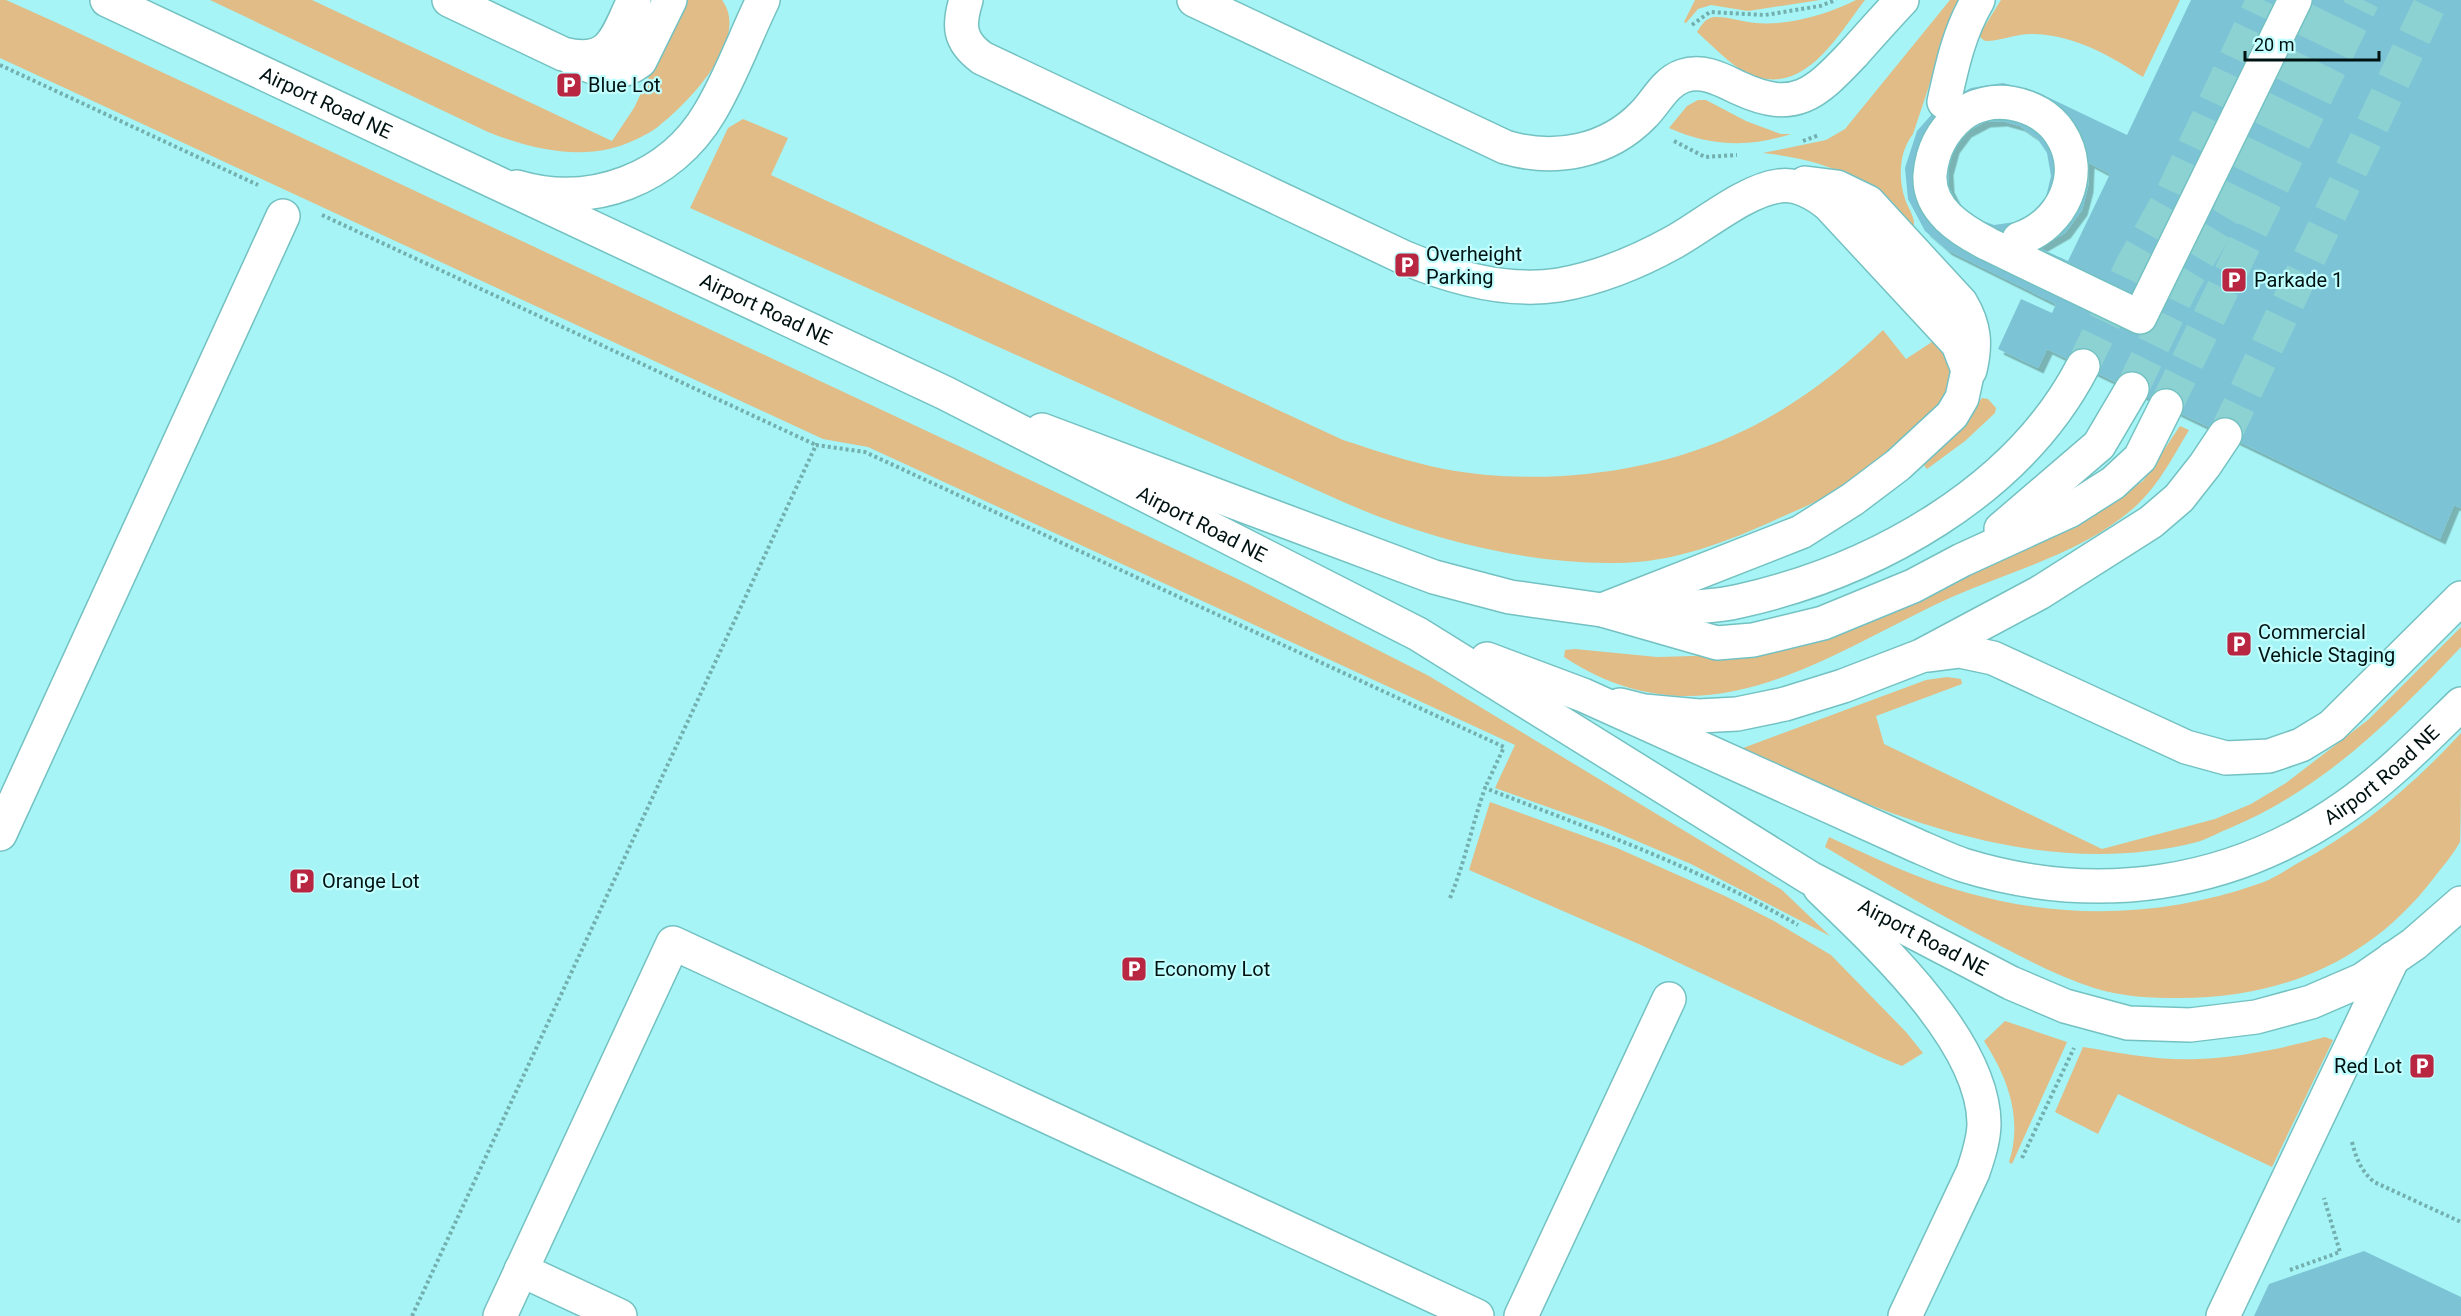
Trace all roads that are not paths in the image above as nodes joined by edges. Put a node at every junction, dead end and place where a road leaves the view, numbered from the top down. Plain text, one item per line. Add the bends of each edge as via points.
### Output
1 (107, 0) edge
2 (449, 0) edge
3 (634, 0) edge
4 (670, 0) edge
5 (763, 0) edge
6 (966, 0) edge
7 (1194, 0) edge
8 (1902, 0) edge
9 (1978, 0) edge
10 (2295, 0) edge
11 (749, 16) edge
12 (563, 54) junction
13 (1944, 102) dead end
14 (490, 179) junction
15 (287, 205) road end
16 (2019, 239) dead end
17 (2083, 366) tunnel mouth
18 (2132, 389) tunnel mouth
19 (945, 393) junction
20 (2166, 406) tunnel mouth
21 (2225, 435) tunnel mouth
22 (1962, 560) junction
23 (2461, 597) edge
24 (1602, 610) junction
25 (1418, 634) junction
26 (1921, 656) junction
27 (1583, 695) junction
28 (2461, 704) edge
29 (0, 834) edge
30 (1810, 878) junction
31 (2461, 903) edge
32 (2393, 958) junction
33 (1669, 999) dead end
34 (521, 1270) junction
35 (1909, 1315) edge
36 (500, 1316) edge
37 (620, 1316) edge
38 (1477, 1316) edge
39 (1521, 1316) edge
40 (2223, 1316) edge

1 - 14 main road, Airport Road NE
2 - 12 main road
3 - 12 main road via 611,47 592,57
4 - 12 main road via 644,55 633,67 608,72
5 - 11 main road
6 - 24 main road via 961,28 964,40 982,58 1432,269 1478,281 1557,285 1597,276 1636,261 1735,204 1780,185 1816,194 1829,205 1958,344 1968,370 1962,398 1952,415 1898,465 1801,532
7 - 8 main road via 1505,147 1527,153 1560,154 1577,151 1633,125 1672,82 1683,76 1708,75 1761,97 1781,100 1814,92
9 - 13 main road via 1957,48
10 - 16 main road via 2140,317 1988,244 1948,219 1935,200 1930,179 1932,157 1941,135 1971,106 1998,101 2021,106 2046,118 2060,133 2068,152 2070,186 2064,202 2049,223
11 - 14 main road via 710,112 696,132 655,170 619,187 563,195
14 - 19 main road, Airport Road NE
15 - 29 main road
17 - 24 main road via 2057,409 1986,485 1894,547 1822,578 1738,602
18 - 22 main road via 2099,445
19 - 24 main road via 1434,577 1510,597
19 - 25 main road, Airport Road NE
20 - 22 main road via 2140,458 2113,483 2069,511
21 - 26 main road via 2179,498 2151,522 2039,593
22 - 24 main road via 1913,586 1823,623 1753,640 1717,643
23 - 26 main road via 2332,726 2301,745 2269,756 2226,758 2186,747 1993,658 1960,651
25 - 27 main road, Airport Road NE
25 - 30 main road, Airport Road NE
26 - 27 main road via 1804,698 1737,714 1699,716 1644,711
27 - 28 main road, Airport Road NE via 1963,864 2065,885 2126,886 2186,879 2288,841 2345,807 2397,765
30 - 32 main road, Airport Road NE via 2011,983 2064,1006 2128,1023 2190,1025 2256,1017 2312,1002 2362,980
30 - 35 main road via 1896,962 1957,1043 1980,1094 1984,1124 1973,1172
31 - 32 main road, Airport Road NE
32 - 40 main road
33 - 39 main road
34 - 36 main road
34 - 37 main road
34 - 38 main road via 673,943

